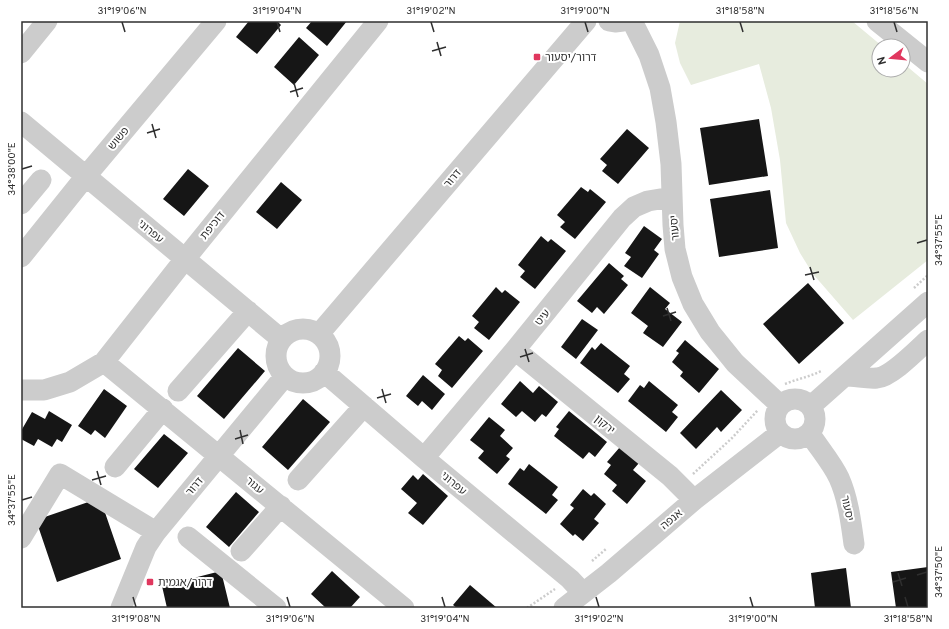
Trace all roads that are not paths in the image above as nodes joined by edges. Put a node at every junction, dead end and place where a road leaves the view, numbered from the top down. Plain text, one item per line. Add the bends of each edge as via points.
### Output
1 (47, 21) edge
2 (216, 21) edge
3 (378, 21) edge
4 (586, 21) edge
5 (609, 21) edge
6 (623, 21) edge
7 (632, 21) edge
8 (877, 21) edge
9 (925, 52) edge
10 (21, 53) edge
11 (21, 122) edge
12 (86, 176) junction
13 (41, 180) dead end
14 (672, 197) junction
15 (21, 204) edge
16 (21, 257) edge
17 (184, 259) junction
18 (928, 302) edge
19 (248, 311) junction
20 (319, 334) junction
21 (281, 339) junction
22 (928, 340) edge
23 (515, 350) junction
24 (104, 362) junction
25 (324, 372) junction
26 (285, 376) junction
27 (845, 376) junction
28 (21, 390) edge
29 (178, 391) dead end
30 (775, 400) junction
31 (364, 406) junction
32 (811, 406) junction
33 (163, 409) junction
34 (780, 433) junction
35 (810, 434) junction
36 (219, 456) junction
37 (424, 458) junction
38 (115, 467) dead end
39 (298, 480) dead end
40 (687, 493) junction
41 (281, 506) junction
42 (156, 532) junction
43 (188, 537) dead end
44 (21, 538) edge
45 (854, 544) dead end
46 (241, 552) dead end
47 (577, 586) junction
48 (121, 608) edge
49 (276, 608) edge
50 (404, 608) edge
51 (564, 608) edge

1 - 10 street
2 - 12 street, פשוש
3 - 17 street, דוכיפת
4 - 20 street, דרור
5 - 6 street
7 - 14 street, יסעור via 649,55 660,88 670,157
8 - 9 street
11 - 12 street, עפרוני
12 - 16 street, פשוש
12 - 17 street, עפרוני
13 - 15 street
14 - 23 street, עיט via 648,201 634,207 622,218
14 - 30 street, יסעור via 675,249 693,304 710,332 735,362
17 - 19 street, עפרוני
17 - 24 street, דוכיפת
18 - 27 street
19 - 21 street, עפרוני
19 - 29 street
20 - 21 street via 304,328 288,333
20 - 25 street via 328,346 329,352
21 - 26 street via 276,354 280,370
22 - 27 street via 883,377
23 - 37 street, עיט
23 - 40 street, ירקון via 670,476
24 - 28 street, דוכיפת via 70,382 44,390
24 - 33 street, עגור
25 - 26 street via 309,382 292,380
25 - 31 street, עפרוני
26 - 36 street, דרור
27 - 32 street
30 - 32 street via 802,400
30 - 34 street via 775,422
31 - 37 street, עפרוני
31 - 39 street
32 - 35 street via 816,418
33 - 36 street, עגור
33 - 38 street
34 - 35 street via 791,440 798,440
34 - 40 street, אנפה
35 - 45 street, יסעור via 838,477 844,492
36 - 41 street, עגור
36 - 42 street, דרור
37 - 47 street, עפרוני
40 - 47 street, אנפה via 609,573
41 - 46 street
41 - 50 street, עגור
42 - 44 street via 60,474
42 - 48 street, דרור via 146,547
43 - 49 street
47 - 51 street, אנפה

